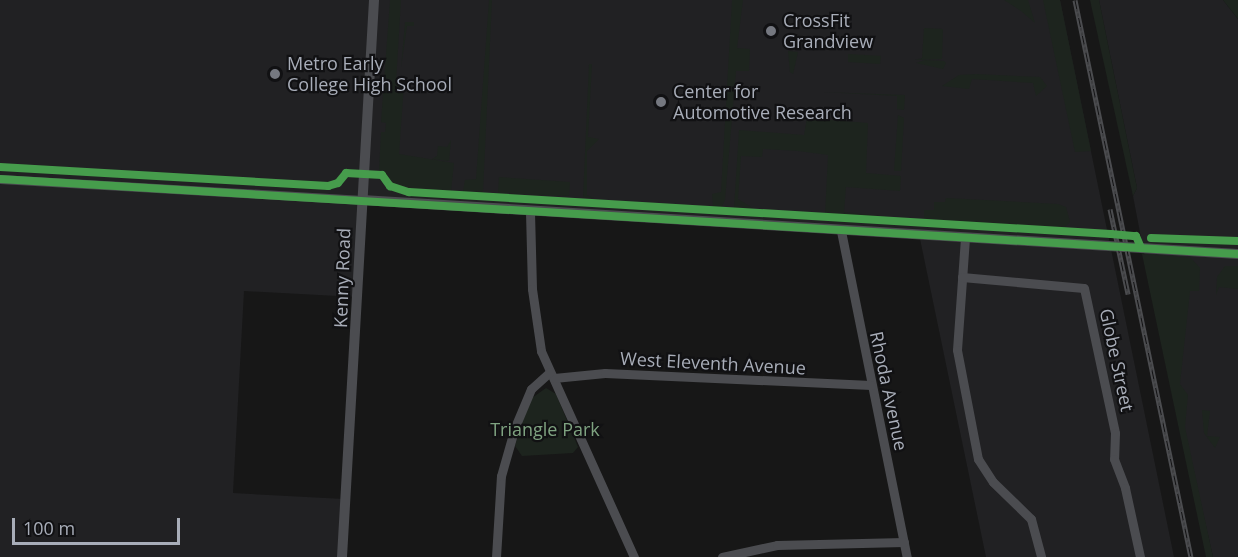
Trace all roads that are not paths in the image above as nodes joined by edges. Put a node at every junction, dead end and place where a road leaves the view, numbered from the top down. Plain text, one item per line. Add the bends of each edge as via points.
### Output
1 (374, 0) edge
2 (0, 179) edge
3 (362, 200) junction
4 (531, 212) junction
5 (841, 231) junction
6 (965, 238) junction
7 (1238, 254) edge
8 (962, 277) junction
9 (552, 375) junction
10 (871, 385) junction
11 (904, 542) junction
12 (342, 557) edge
13 (496, 557) edge
14 (634, 557) edge
15 (722, 557) edge
16 (907, 557) edge
17 (1041, 557) edge
18 (1140, 557) edge

1 - 3 street, Kenny Road
2 - 3 street
3 - 4 street
3 - 12 street, Kenny Road
4 - 5 street
4 - 9 street via 534,306 541,351
5 - 6 street
5 - 10 street, Rhoda Avenue
6 - 7 street
6 - 8 street
8 - 17 street via 957,350 978,459 993,482 1030,519
8 - 18 street, Globe Street via 1084,288 1115,433 1114,459 1125,488
9 - 10 street, West Eleventh Avenue via 605,373
9 - 13 street via 531,390 515,427 501,476
9 - 14 street
10 - 11 street, Rhoda Avenue
11 - 15 street via 777,545
11 - 16 street, Rhoda Avenue

